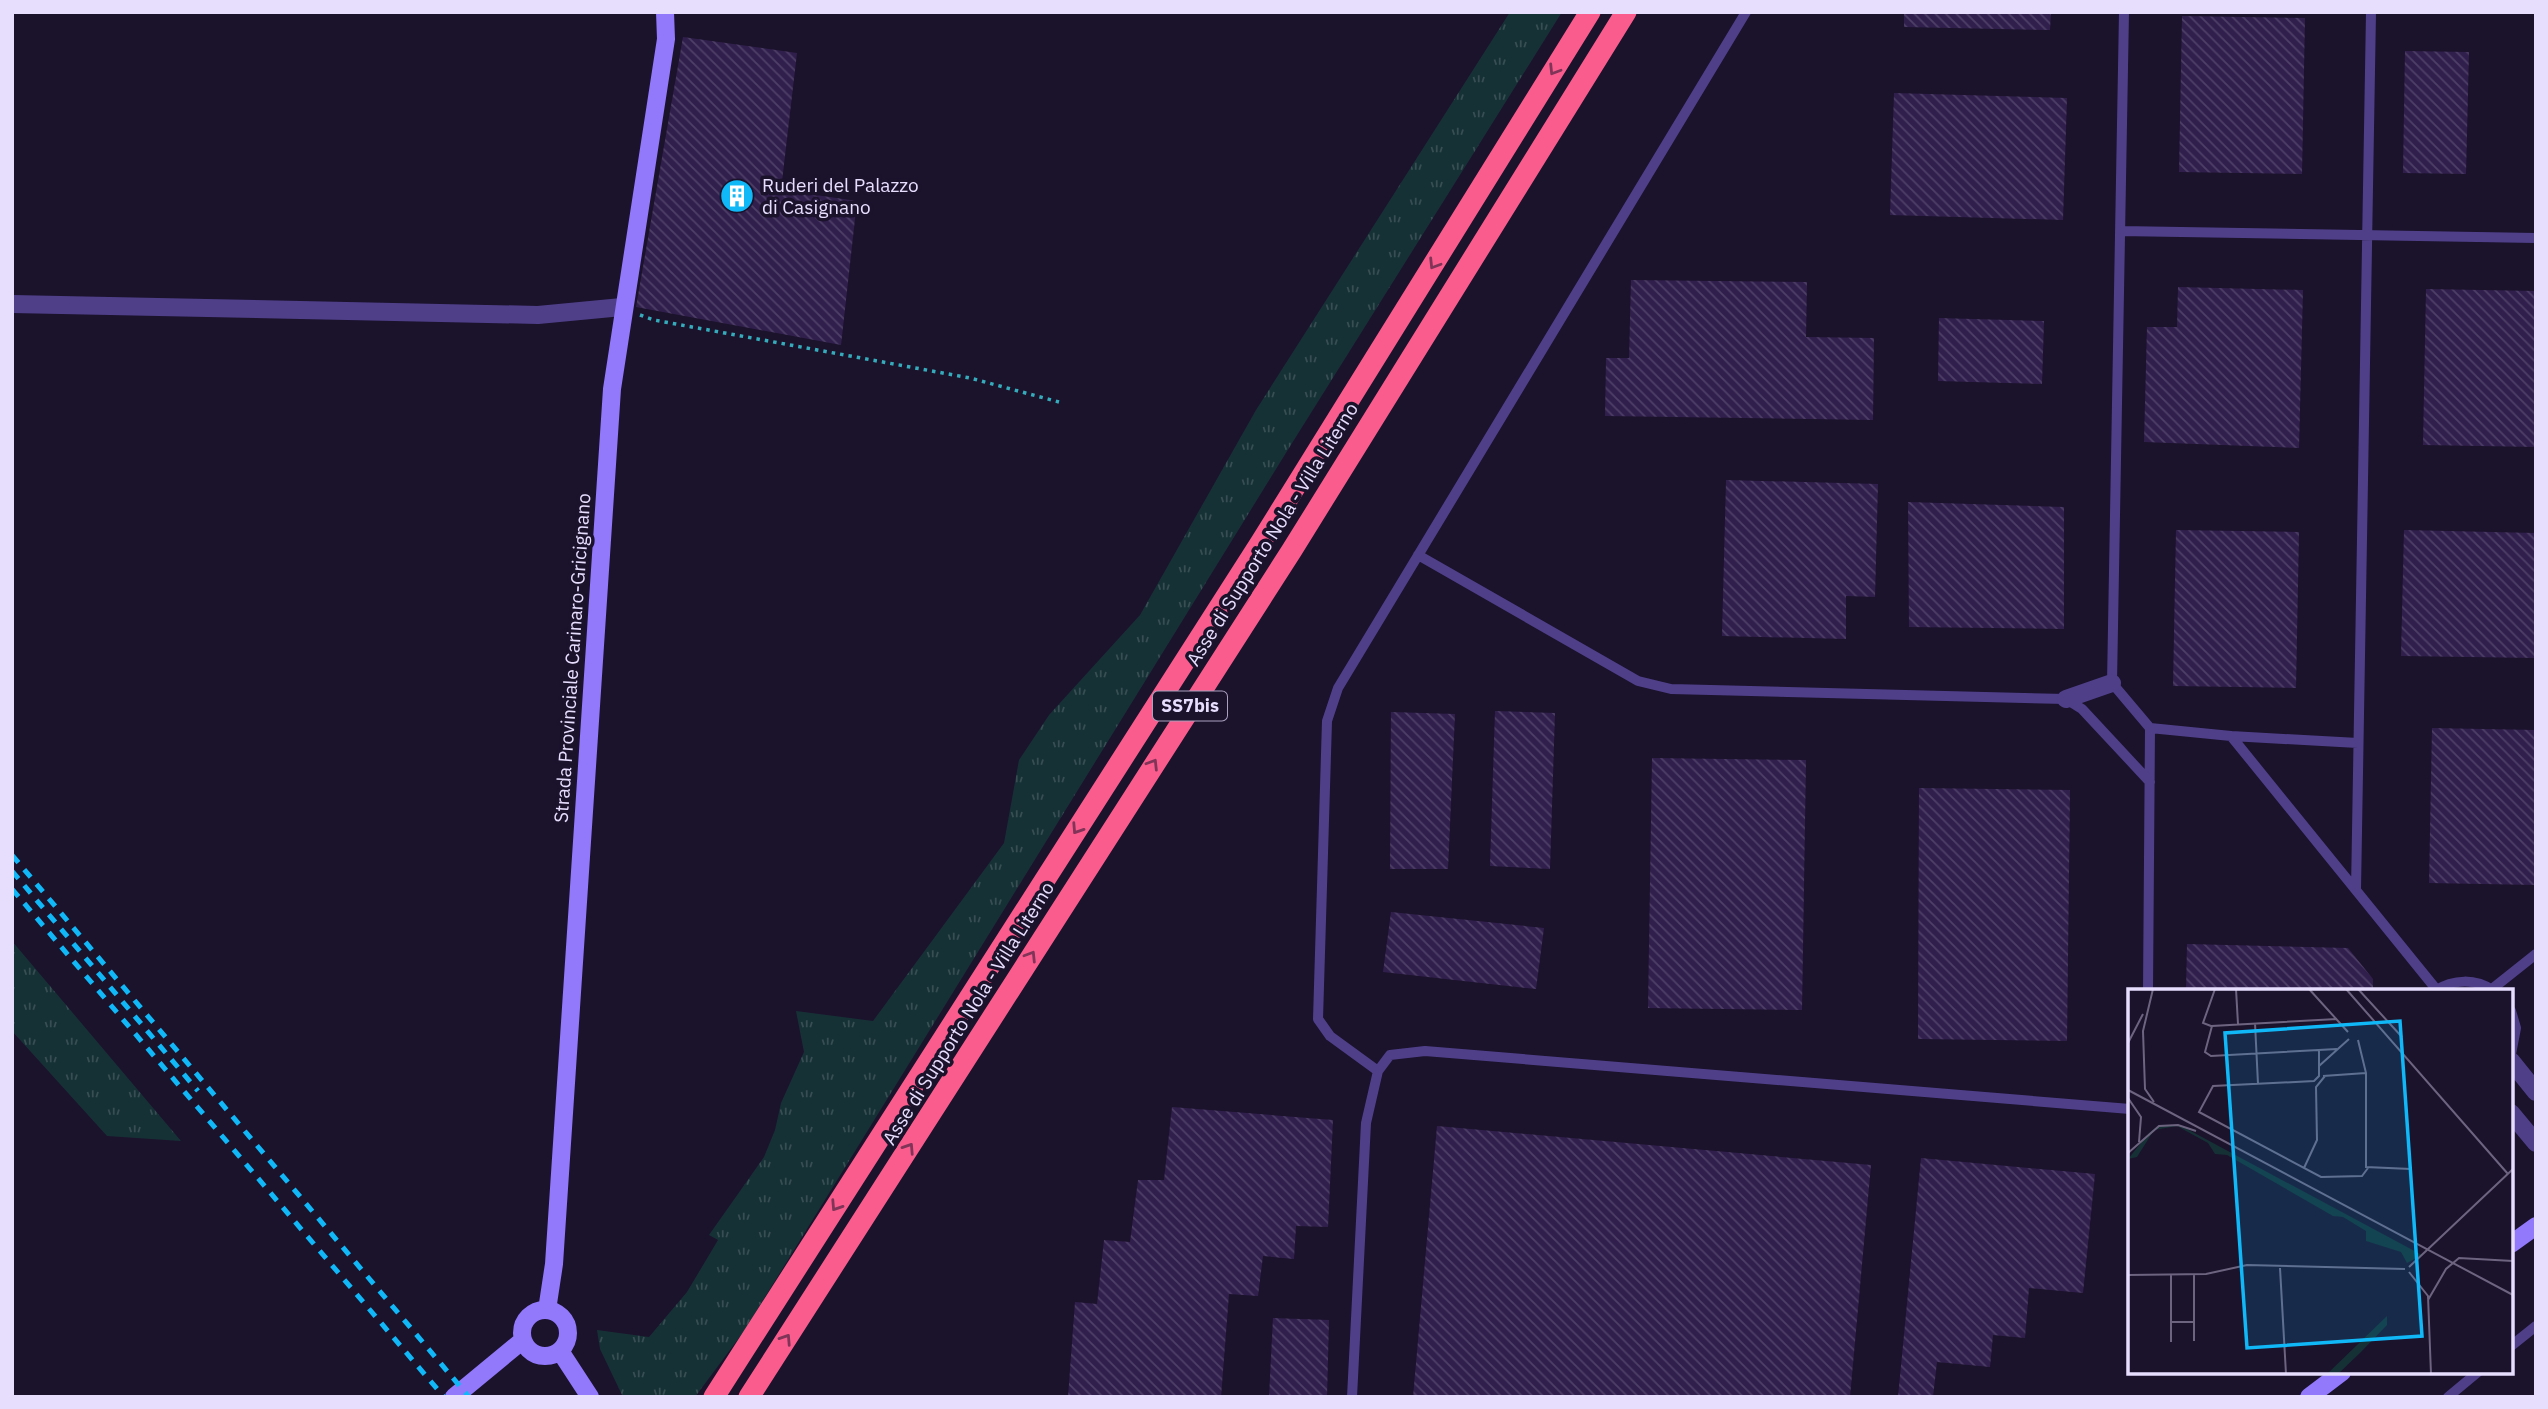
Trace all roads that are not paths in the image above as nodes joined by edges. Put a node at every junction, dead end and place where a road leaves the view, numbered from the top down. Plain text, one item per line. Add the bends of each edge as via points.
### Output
1 (665, 12) edge
2 (1590, 12) edge
3 (1626, 12) edge
4 (1746, 12) edge
5 (2124, 12) edge
6 (2371, 12) edge
7 (2120, 231) junction
8 (2367, 235) junction
9 (2536, 238) edge
10 (12, 304) edge
11 (622, 307) junction
12 (1418, 555) junction
13 (2112, 683) junction
14 (2066, 699) junction
15 (2150, 728) junction
16 (2231, 736) junction
17 (2358, 743) junction
18 (2150, 782) junction
19 (2356, 890) junction
20 (2536, 954) edge
21 (2148, 989) edge
22 (2434, 989) edge
23 (2438, 989) edge
24 (2490, 989) edge
25 (2494, 989) edge
26 (2513, 1018) edge
27 (2513, 1044) edge
28 (2513, 1063) edge
29 (1378, 1070) junction
30 (2536, 1092) edge
31 (2128, 1109) edge
32 (2513, 1115) edge
33 (2536, 1143) edge
34 (2536, 1226) edge
35 (2513, 1243) edge
36 (547, 1310) junction
37 (2536, 1326) edge
38 (523, 1340) junction
39 (2513, 1344) edge
40 (560, 1350) junction
41 (2339, 1374) edge
42 (2477, 1374) edge
43 (454, 1397) edge
44 (590, 1397) edge
45 (714, 1397) edge
46 (749, 1397) edge
47 (1352, 1397) edge
48 (2309, 1397) edge
49 (2448, 1397) edge

1 - 11 street, Strada Provinciale Carinaro-Gricignano via 666,39
2 -> 45 highway, Asse di Supporto Nola - Villa Literno / SS7bis via 1254,553
46 -> 3 highway, Asse di Supporto Nola - Villa Literno / SS7bis via 1292,550
4 - 12 lane
5 - 7 lane
6 - 8 lane
7 - 8 lane
7 - 13 lane
8 - 9 lane
8 - 17 lane
10 - 11 street via 538,315
11 - 36 street, Strada Provinciale Carinaro-Gricignano via 612,389 554,1264
12 - 14 lane via 1638,681 1671,689
12 - 29 lane via 1338,688 1327,721 1318,1018 1330,1036
13 - 14 street
13 - 15 lane
14 - 18 lane via 2082,709
15 - 16 lane
15 - 18 lane
16 - 17 lane
16 - 19 lane
17 - 19 lane
18 - 21 lane
19 - 22 lane
20 - 25 lane
23 - 24 lane via 2464,981
26 - 27 lane
28 - 30 street
29 - 31 lane via 1391,1055 1425,1051
29 - 47 lane via 1366,1123
32 - 33 street
34 - 35 street
36 - 38 street via 527,1319
36 - 40 street via 565,1322 568,1337
37 - 39 lane
38 - 40 street via 538,1356
38 - 43 street
40 - 44 street
41 - 48 street
42 - 49 lane

